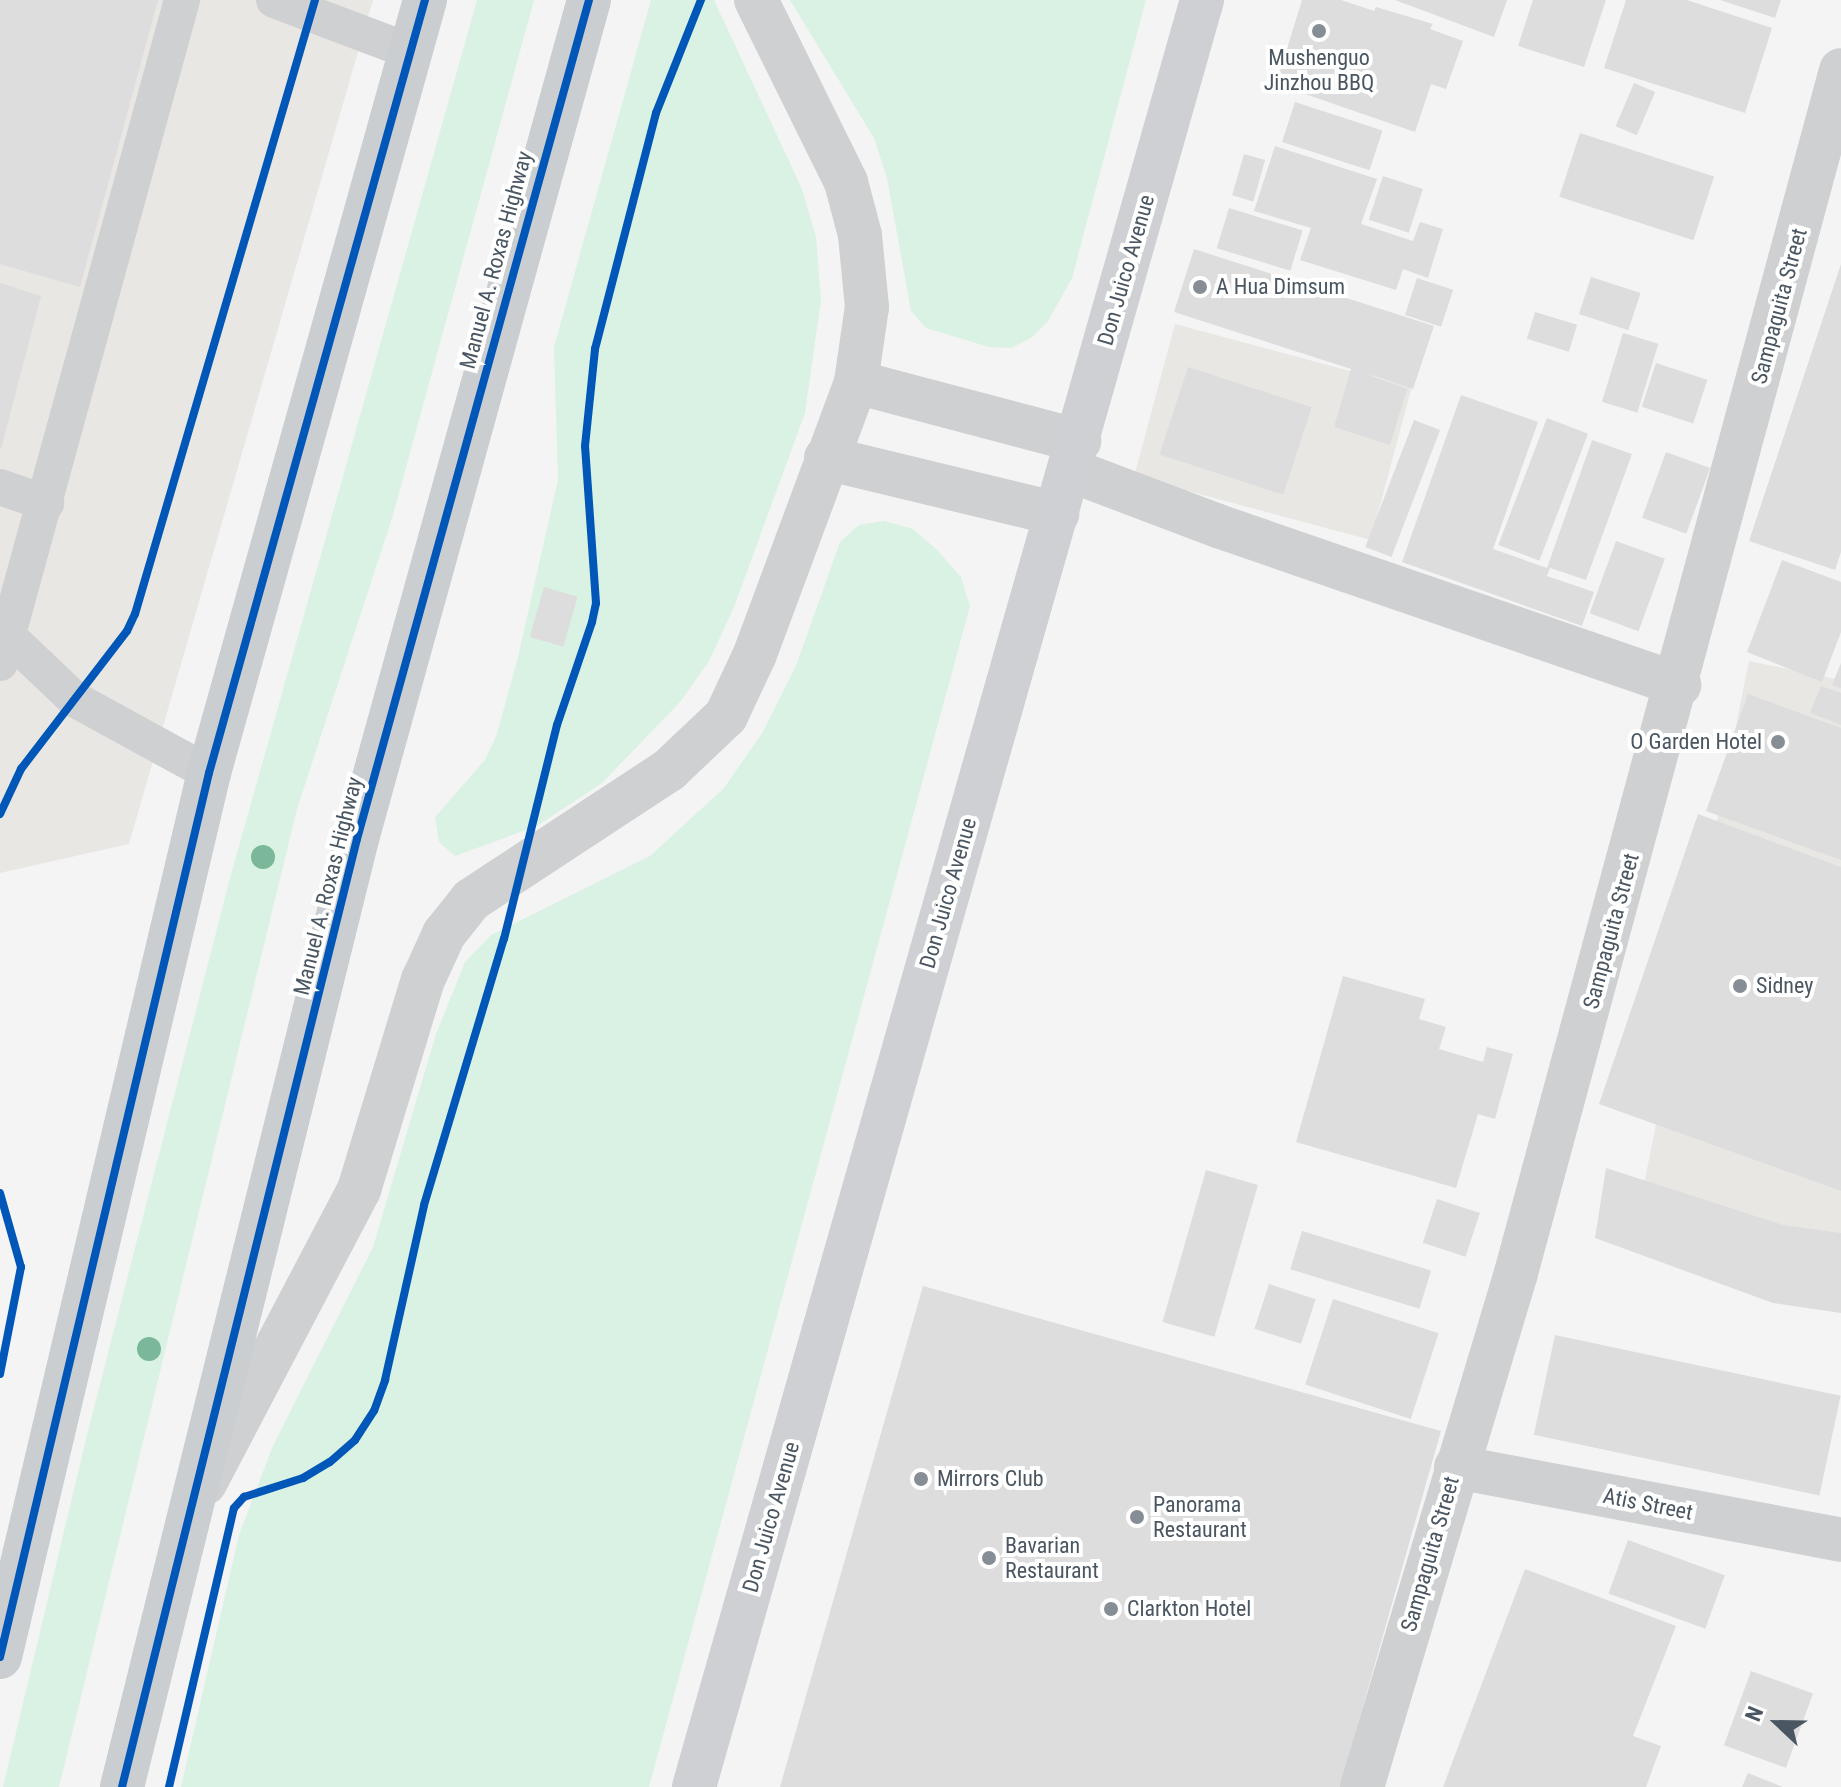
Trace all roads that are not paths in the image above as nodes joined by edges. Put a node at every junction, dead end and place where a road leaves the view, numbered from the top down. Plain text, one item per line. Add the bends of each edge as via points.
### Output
1 (182, 0) edge
2 (274, 0) edge
3 (425, 0) edge
4 (589, 0) edge
5 (756, 0) edge
6 (1202, 0) edge
7 (409, 51) junction
8 (1841, 70) edge
9 (856, 382) junction
10 (1074, 455) junction
11 (826, 458) junction
12 (0, 487) edge
13 (46, 503) junction
14 (1057, 514) junction
15 (4, 650) edge
16 (1679, 685) junction
17 (209, 773) junction
18 (1456, 1467) junction
19 (197, 1499) junction
20 (1841, 1540) edge
21 (0, 1657) edge
22 (122, 1787) edge
23 (694, 1787) edge
24 (1362, 1787) edge

1 - 13 lane
2 - 7 lane
3 - 7 main road
4 - 19 main road, Manuel A. Roxas Highway via 357,839
5 - 9 street via 850,196 867,307
6 - 10 main road, Don Juico Avenue
7 - 17 main road
8 - 16 street, Sampaguita Street
9 - 10 street
9 - 11 street
10 - 14 main road, Don Juico Avenue
10 - 16 street via 1231,531
11 - 14 street
11 - 19 street via 755,654 726,716 669,770 471,900 444,934 423,980 359,1190
12 - 13 lane
13 - 15 lane
14 - 23 main road, Don Juico Avenue
15 - 17 lane via 74,699
16 - 18 street, Sampaguita Street via 1516,1273
17 - 21 main road
18 - 20 street, Atis Street
18 - 24 street, Sampaguita Street
19 - 22 main road, Manuel A. Roxas Highway

